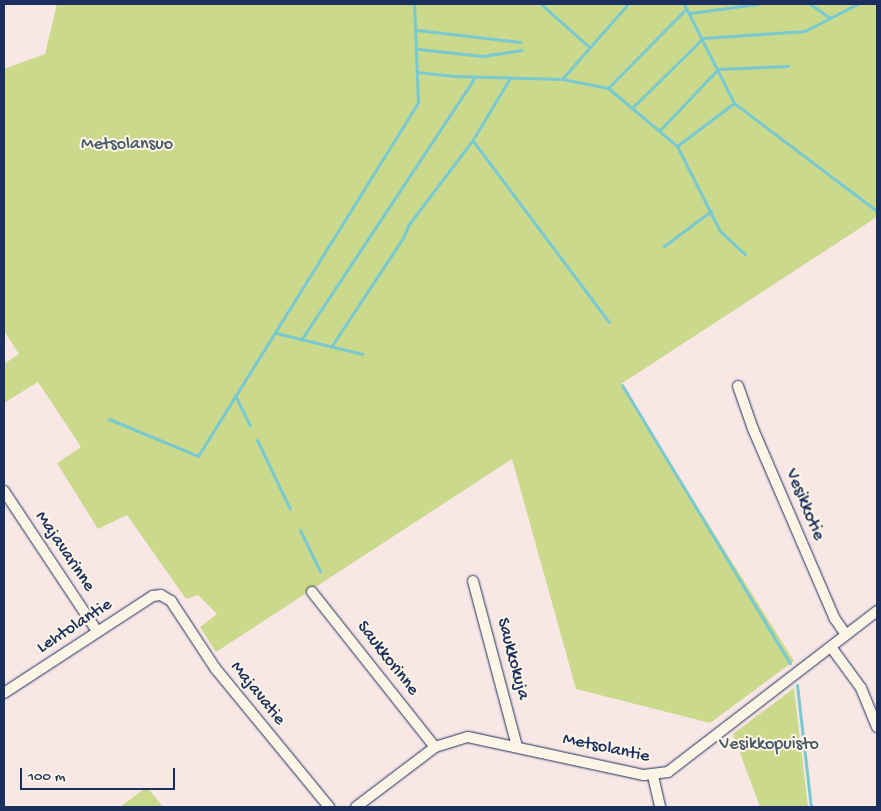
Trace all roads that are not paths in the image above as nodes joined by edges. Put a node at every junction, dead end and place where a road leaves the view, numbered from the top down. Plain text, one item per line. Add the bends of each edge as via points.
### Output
1 (738, 386) dead end
2 (4, 491) edge
3 (473, 581) dead end
4 (312, 592) dead end
5 (166, 597) joint
6 (877, 611) edge
7 (97, 631) junction
8 (846, 635) junction
9 (831, 646) junction
10 (4, 693) edge
11 (877, 727) edge
12 (517, 746) junction
13 (435, 747) junction
14 (653, 776) junction
15 (329, 807) edge
16 (356, 807) edge
17 (660, 807) edge

1 - 8 street, Vesikkotie via 835,619
2 - 7 street, Majavarinne
3 - 12 street, Saukkokuja
4 - 13 street, Saukkorinne
5 - 7 street, Lehtolantie via 152,596
5 - 15 street, Majavatie via 183,617 215,668
6 - 8 street, Metsolantie
7 - 10 street, Lehtolantie
8 - 9 street, Metsolantie
9 - 11 street via 861,688
9 - 14 street, Metsolantie via 685,760 668,772
12 - 13 street, Metsolantie via 468,737
12 - 14 street, Metsolantie
13 - 16 street, Metsolantie
14 - 17 street

